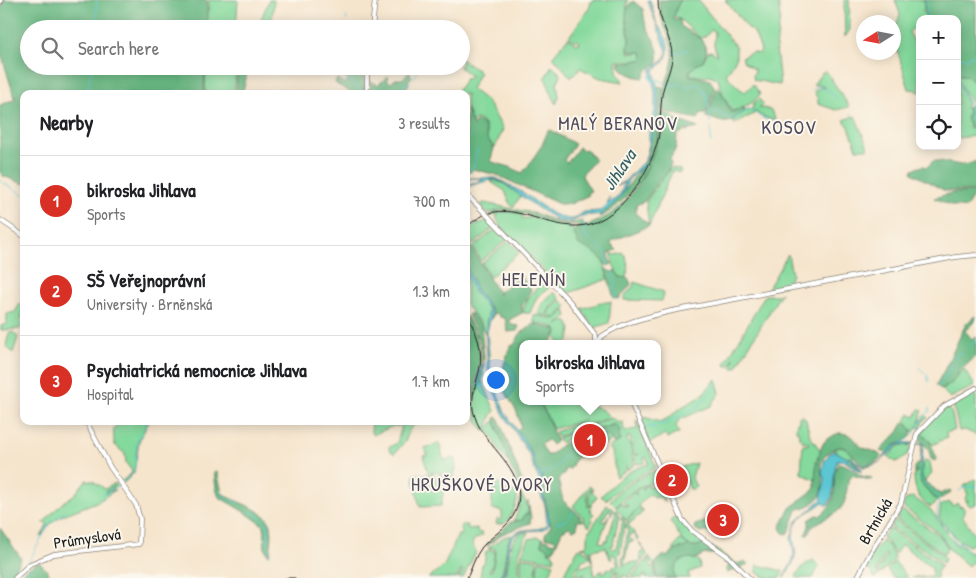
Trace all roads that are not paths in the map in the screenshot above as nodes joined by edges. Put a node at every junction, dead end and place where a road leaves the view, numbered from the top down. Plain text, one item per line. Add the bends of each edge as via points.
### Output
1 (375, 0) edge
2 (373, 20) edge
3 (367, 75) edge
4 (367, 90) edge
5 (470, 197) edge
6 (0, 220) edge
7 (20, 233) edge
8 (976, 255) edge
9 (599, 338) edge
10 (976, 388) edge
11 (631, 405) edge
12 (88, 425) edge
13 (15, 578) edge
14 (748, 578) edge
15 (857, 578) edge

1 - 2 main road
3 - 4 main road
5 - 9 main road, bridge via 571,303
6 - 7 main road
8 - 9 main road via 692,306 634,320
10 - 15 main road, Brtnická via 939,409 918,431 901,503
11 - 14 main road via 682,520
12 - 13 main road, Průmyslová via 110,467 136,504 140,518 139,544 57,553 30,565

